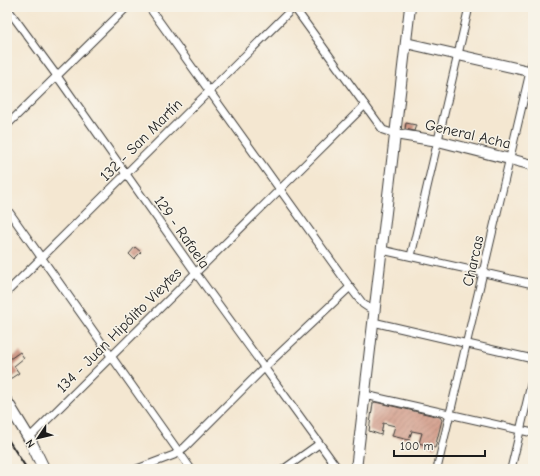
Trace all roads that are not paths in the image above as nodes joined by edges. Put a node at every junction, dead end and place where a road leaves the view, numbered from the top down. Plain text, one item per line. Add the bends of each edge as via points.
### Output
1 (127, 7) edge
2 (149, 7) edge
3 (294, 7) edge
4 (410, 7) edge
5 (469, 7) edge
6 (7, 8) edge
7 (406, 43) junction
8 (458, 55) junction
9 (533, 59) edge
10 (532, 72) edge
11 (57, 76) junction
12 (210, 91) junction
13 (365, 106) junction
14 (7, 125) edge
15 (395, 134) junction
16 (438, 141) junction
17 (510, 159) junction
18 (533, 165) edge
19 (125, 174) junction
20 (281, 190) junction
21 (7, 209) edge
22 (382, 250) junction
23 (411, 256) junction
24 (42, 258) junction
25 (195, 272) junction
26 (483, 273) junction
27 (533, 284) edge
28 (350, 287) junction
29 (7, 292) edge
30 (374, 317) junction
31 (467, 344) junction
32 (110, 356) junction
33 (533, 359) edge
34 (264, 368) junction
35 (533, 376) edge
36 (365, 394) junction
37 (7, 402) edge
38 (450, 413) junction
39 (520, 430) junction
40 (533, 433) edge
41 (28, 438) junction
42 (319, 444) junction
43 (179, 452) junction
44 (44, 469) edge
45 (52, 469) edge
46 (137, 469) edge
47 (191, 469) edge
48 (284, 469) edge
49 (338, 469) edge
50 (356, 469) edge
51 (437, 469) edge
52 (511, 469) edge

1 - 11 street
2 - 12 street
3 - 12 street, 132 - San Martín
3 - 13 street
4 - 7 main road
5 - 8 street
6 - 11 street, 129 - Rafaela
7 - 8 main road
7 - 15 main road
8 - 10 main road
8 - 16 street
9 - 10 street, Charcas
10 - 17 street, Charcas
11 - 14 street
11 - 19 street, 129 - Rafaela
12 - 19 street, 132 - San Martín
12 - 20 street
13 - 15 street via 383,130
13 - 20 street, 134 - Juan Hipólito Vieytes
15 - 16 main road, General Acha
15 - 22 main road
16 - 17 main road, General Acha
16 - 23 street
17 - 18 main road, General Acha
17 - 26 street, Charcas
19 - 24 street, 132 - San Martín
19 - 25 street, 129 - Rafaela
20 - 25 street, 134 - Juan Hipólito Vieytes
20 - 28 street
21 - 24 street
22 - 23 street
22 - 30 main road
23 - 26 street
24 - 29 street, 132 - San Martín
24 - 32 street
25 - 32 street, 134 - Juan Hipólito Vieytes
25 - 34 street, 129 - Rafaela
26 - 27 street
26 - 31 street, Charcas
28 - 30 street
28 - 34 street
30 - 31 street
30 - 36 main road
31 - 33 street
31 - 38 street, Charcas
32 - 41 street, 134 - Juan Hipólito Vieytes
32 - 43 street
34 - 42 street, 129 - Rafaela
34 - 43 street
35 - 39 street
36 - 38 street
36 - 50 main road
37 - 41 main road
38 - 39 street
38 - 51 street, Charcas
39 - 40 street
39 - 52 street
41 - 44 main road
41 - 45 main road
42 - 48 street
42 - 49 street, 129 - Rafaela
43 - 46 street
43 - 47 street

